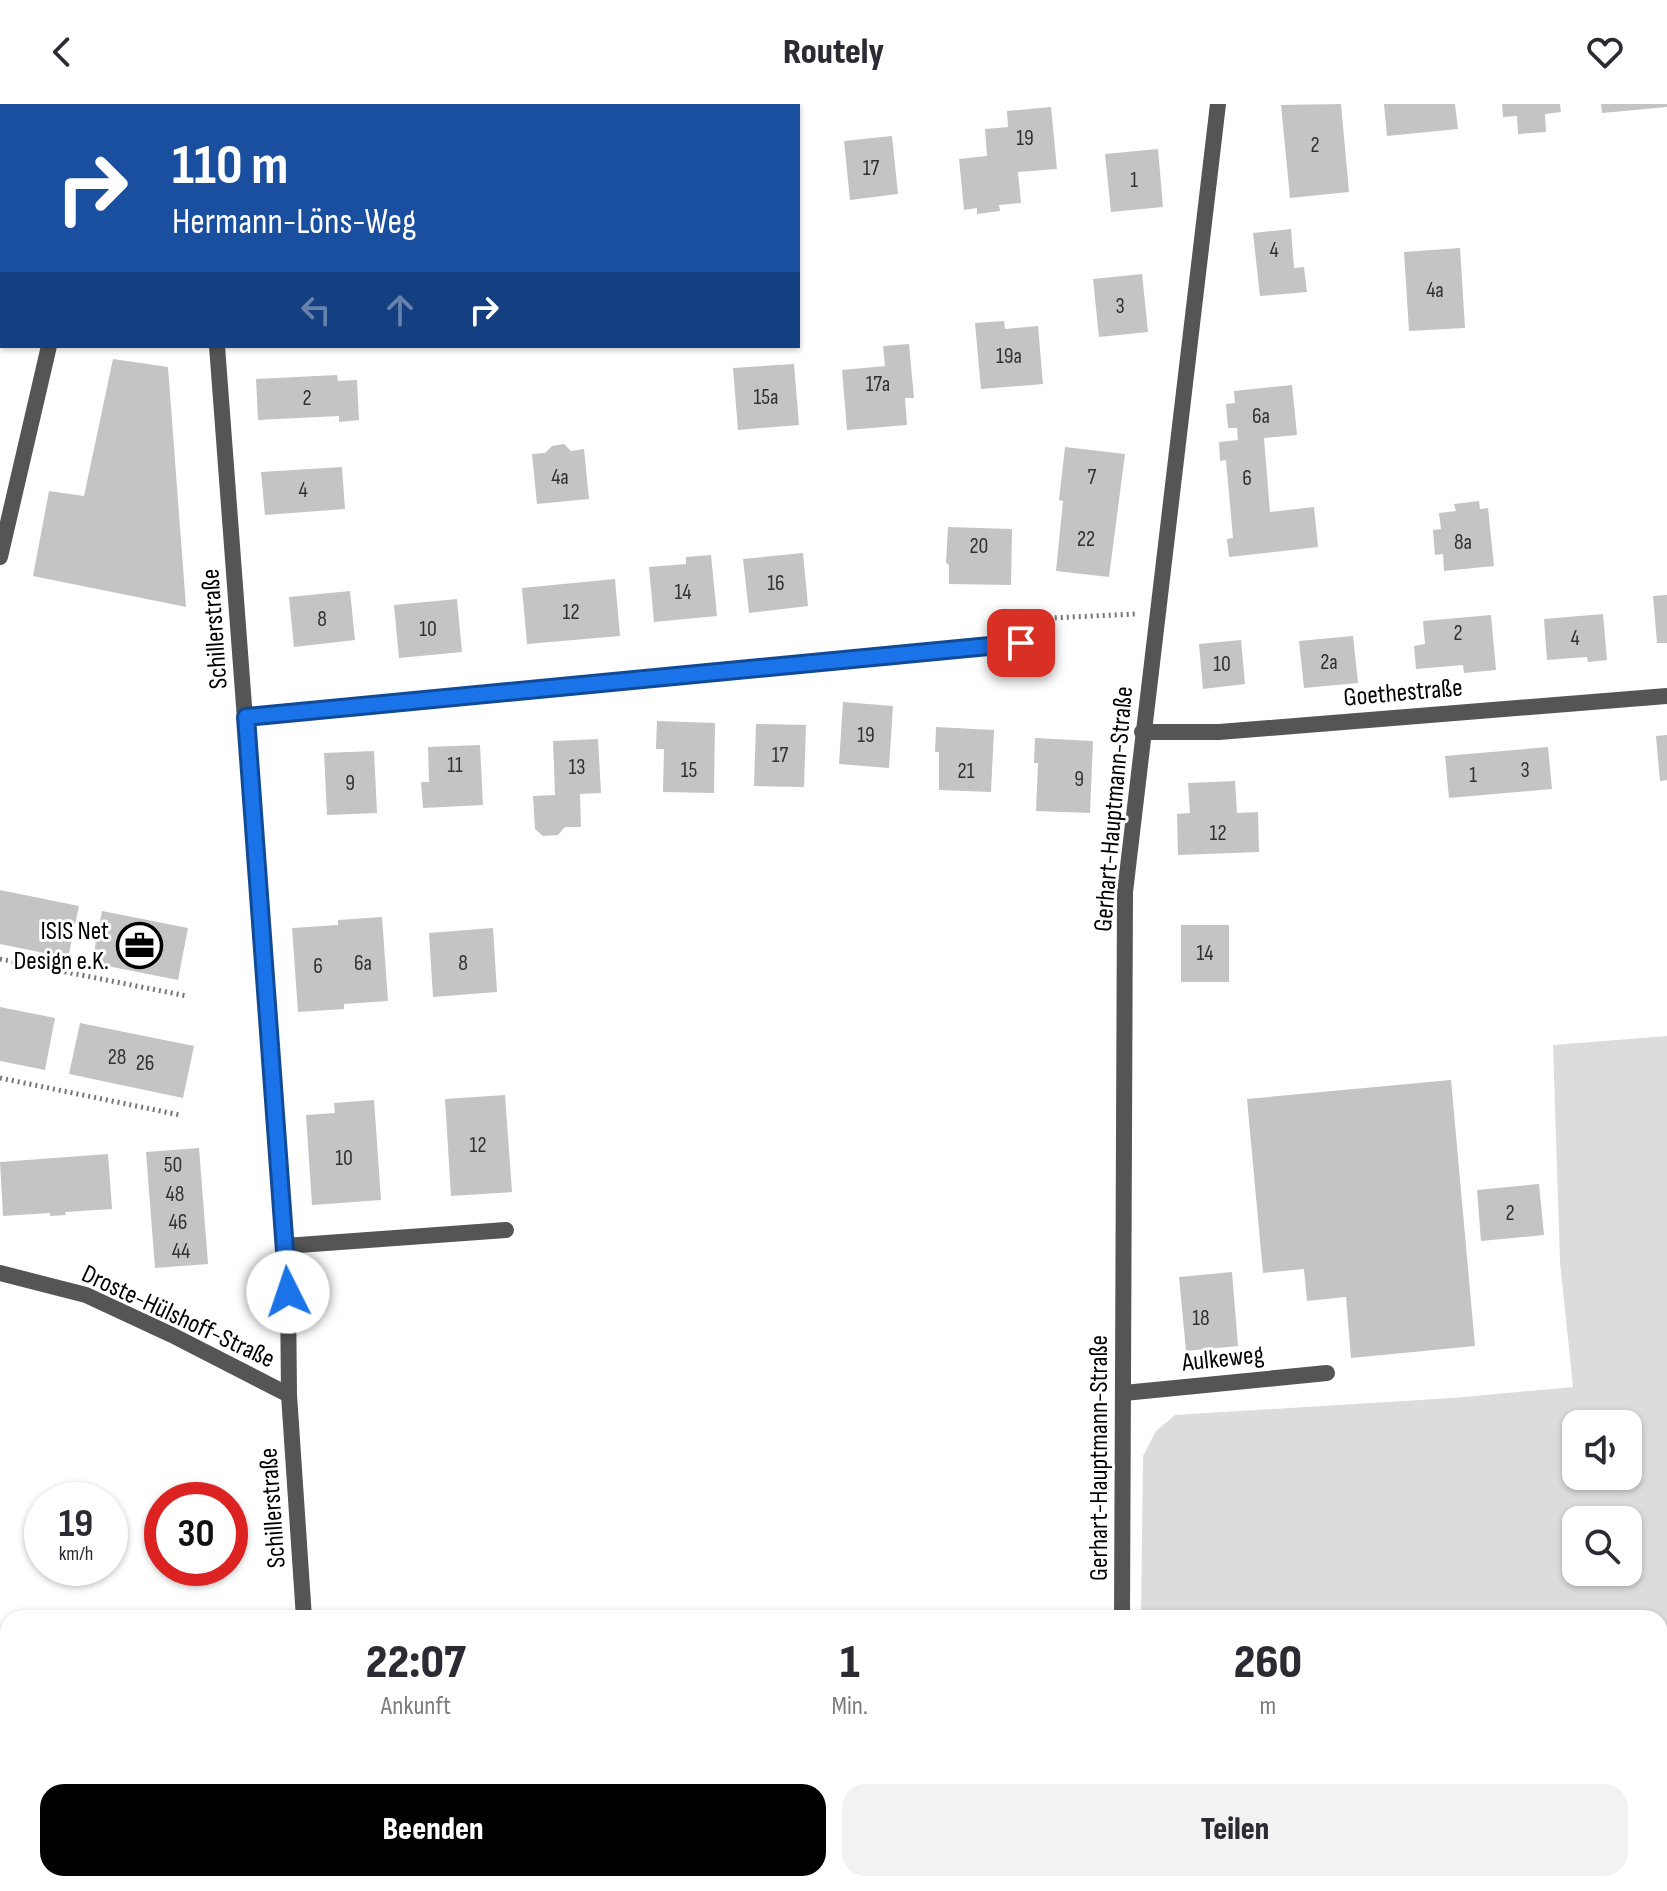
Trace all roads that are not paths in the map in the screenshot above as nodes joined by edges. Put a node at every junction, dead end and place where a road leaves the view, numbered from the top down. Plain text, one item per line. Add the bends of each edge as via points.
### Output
1 (1218, 104) edge
2 (49, 348) edge
3 (217, 348) edge
4 (0, 557) edge
5 (1021, 643) road end
6 (1667, 696) edge
7 (246, 717) junction
8 (1142, 732) junction
9 (506, 1230) dead end
10 (285, 1246) junction
11 (0, 1273) edge
12 (1327, 1373) dead end
13 (1124, 1393) junction
14 (289, 1395) junction
15 (303, 1610) edge
16 (1122, 1610) edge

1 - 8 street, Gerhart-Hauptmann-Straße
2 - 4 street
3 - 7 street, Schillerstraße
5 - 7 street
6 - 8 street, Goethestraße via 1219,732
7 - 10 street, Schillerstraße
8 - 13 street, Gerhart-Hauptmann-Straße via 1125,892
9 - 10 street
10 - 14 street, Schillerstraße
11 - 14 street, Droste-Hülshoff-Straße via 86,1295
12 - 13 street, Aulkeweg
13 - 16 street, Gerhart-Hauptmann-Straße
14 - 15 street, Schillerstraße

